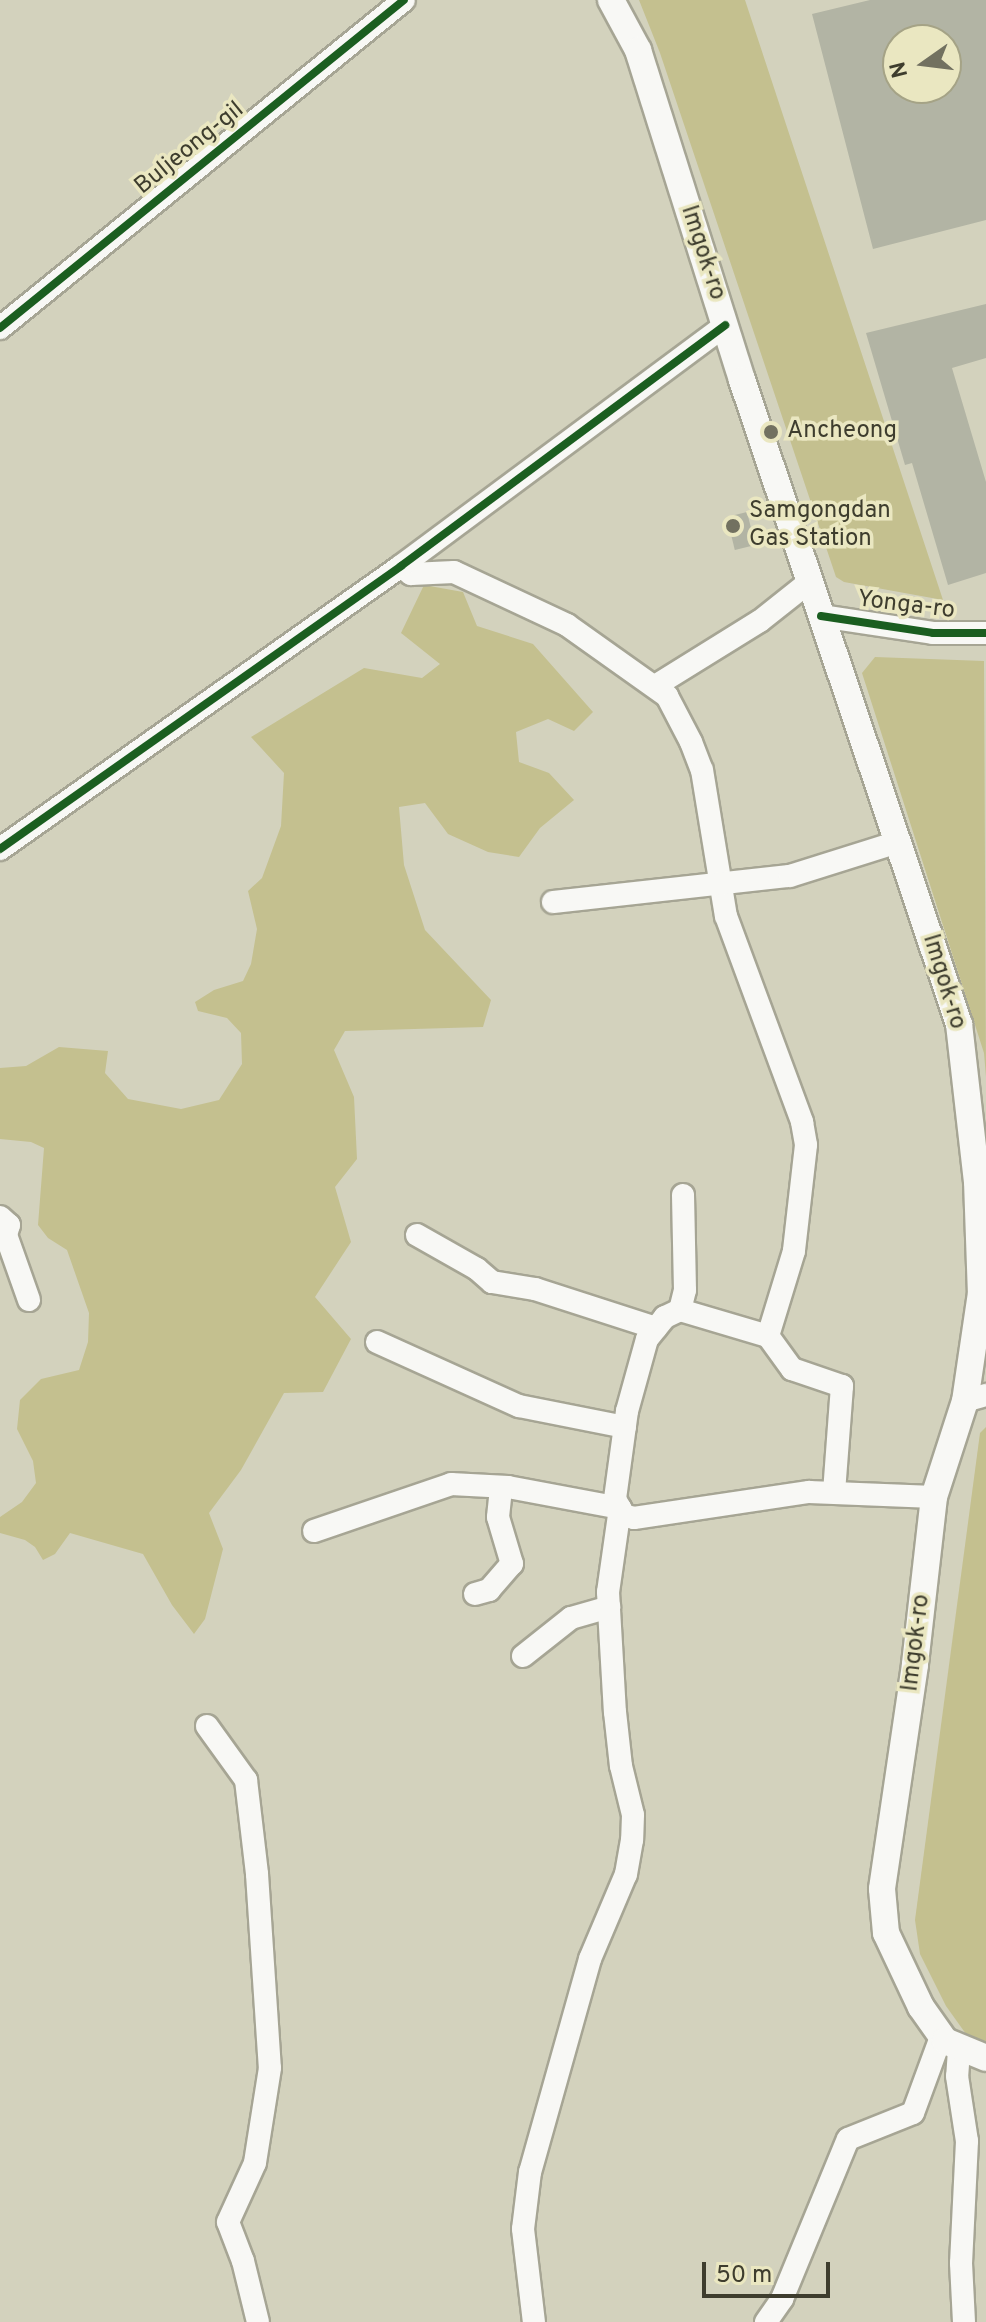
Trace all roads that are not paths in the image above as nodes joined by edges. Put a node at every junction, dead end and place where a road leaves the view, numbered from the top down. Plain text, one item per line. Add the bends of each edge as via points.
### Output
1 (404, 0) edge
2 (611, 0) edge
3 (725, 325) junction
4 (0, 328) edge
5 (401, 566) junction
6 (809, 582) junction
7 (821, 616) junction
8 (986, 633) edge
9 (655, 686) junction
10 (898, 842) junction
11 (0, 849) edge
12 (719, 882) junction
13 (553, 902) dead end
14 (683, 1195) dead end
15 (0, 1217) edge
16 (417, 1235) dead end
17 (29, 1300) dead end
18 (680, 1310) junction
19 (656, 1328) junction
20 (768, 1336) junction
21 (377, 1342) dead end
22 (975, 1398) edge
23 (625, 1427) junction
24 (501, 1487) junction
25 (834, 1492) junction
26 (934, 1497) junction
27 (620, 1508) junction
28 (314, 1531) dead end
29 (475, 1594) dead end
30 (609, 1607) junction
31 (523, 1656) dead end
32 (207, 1726) dead end
33 (950, 2043) junction
34 (986, 2058) edge
35 (258, 2322) edge
36 (534, 2322) edge
37 (766, 2322) edge
38 (964, 2322) edge

1 - 4 street, Buljeong-gil
2 - 3 main road, Imgok-ro via 638,50
3 - 5 street
3 - 6 main road, Imgok-ro
5 - 9 street via 411,574 454,572 487,585 567,625
5 - 11 street
6 - 7 main road, Imgok-ro
6 - 9 street via 747,630
7 - 8 street, Yonga-ro via 933,633
7 - 10 main road, Imgok-ro
9 - 12 street via 676,711 702,770
10 - 12 street via 790,876
10 - 22 main road, Imgok-ro via 959,1024 977,1181 981,1293
12 - 13 street
12 - 20 street via 742,965 806,1145 794,1251
14 - 18 street via 685,1290
15 - 17 street via 9,1225 6,1235
16 - 19 street via 492,1282 535,1289
18 - 19 street
18 - 20 street
19 - 23 street via 647,1339
20 - 25 street via 792,1369 842,1386
21 - 23 street via 519,1406
22 - 26 main road, Imgok-ro
23 - 27 street via 615,1499
24 - 27 street
24 - 28 street via 451,1484
24 - 29 street via 498,1517 512,1564 489,1590
25 - 26 street
25 - 27 street via 634,1518
26 - 33 main road, Imgok-ro via 882,1889 890,1943 921,2007
27 - 30 street
30 - 31 street via 571,1618
30 - 36 street via 615,1712 633,1815 632,1840 626,1874 604,1921 573,2016 530,2172 523,2229
32 - 35 street via 246,1780 257,1874 270,2068 255,2163 228,2222
33 - 34 main road
33 - 37 street via 913,2113 848,2139 782,2299
33 - 38 street via 967,2141

